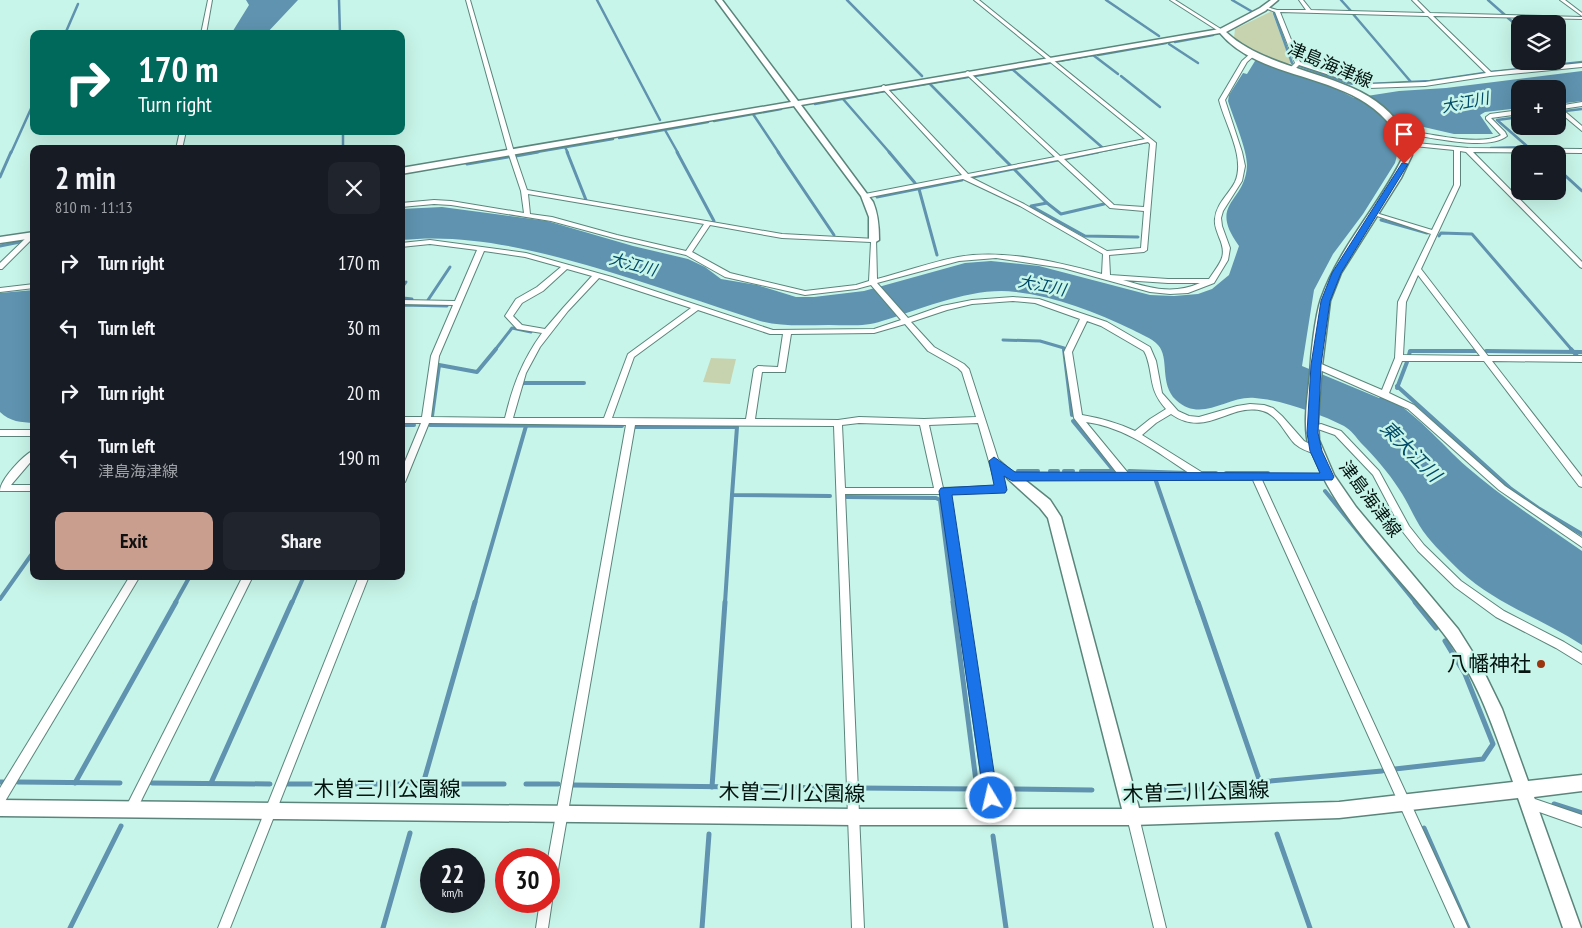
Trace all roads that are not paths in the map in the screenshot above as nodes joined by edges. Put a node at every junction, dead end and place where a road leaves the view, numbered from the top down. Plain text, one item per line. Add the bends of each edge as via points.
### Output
1 (210, 0) edge
2 (468, 0) edge
3 (719, 0) edge
4 (976, 0) edge
5 (1172, 0) edge
6 (1275, 0) edge
7 (1301, 0) edge
8 (1414, 0) edge
9 (1562, 0) edge
10 (1267, 8) junction
11 (1277, 11) junction
12 (1310, 12) junction
13 (1429, 15) junction
14 (1582, 17) edge
15 (204, 30) edge
16 (1222, 31) junction
17 (1253, 54) junction
18 (1048, 59) junction
19 (1582, 64) edge
20 (1295, 66) junction
21 (968, 73) junction
22 (1490, 74) junction
23 (884, 87) junction
24 (796, 102) junction
25 (1582, 104) edge
26 (1566, 107) edge
27 (1511, 113) edge
28 (1566, 115) edge
29 (1400, 129) junction
30 (1582, 129) edge
31 (1150, 140) junction
32 (1406, 144) junction
33 (1457, 150) junction
34 (1468, 150) junction
35 (1582, 151) edge
36 (511, 152) junction
37 (1059, 158) junction
38 (405, 170) edge
39 (966, 177) junction
40 (524, 191) junction
41 (865, 196) junction
42 (405, 205) edge
43 (1148, 209) junction
44 (528, 214) junction
45 (1374, 214) junction
46 (708, 224) junction
47 (1435, 233) junction
48 (30, 235) edge
49 (30, 238) edge
50 (0, 240) edge
51 (874, 240) junction
52 (405, 245) edge
53 (482, 248) junction
54 (688, 254) junction
55 (1106, 254) junction
56 (1582, 266) edge
57 (0, 267) edge
58 (565, 267) junction
59 (1417, 268) junction
60 (597, 276) junction
61 (1106, 277) junction
62 (874, 284) junction
63 (30, 286) edge
64 (0, 290) edge
65 (405, 302) edge
66 (458, 303) junction
67 (696, 308) junction
68 (905, 319) junction
69 (1084, 319) junction
70 (548, 332) junction
71 (788, 333) junction
72 (1399, 358) junction
73 (1486, 359) junction
74 (1582, 359) edge
75 (1316, 367) junction
76 (1384, 394) junction
77 (1172, 409) junction
78 (1078, 418) junction
79 (405, 420) edge
80 (981, 420) junction
81 (426, 421) junction
82 (508, 421) junction
83 (606, 422) junction
84 (631, 422) junction
85 (750, 422) junction
86 (924, 422) junction
87 (838, 423) junction
88 (1317, 423) junction
89 (0, 433) edge
90 (30, 433) edge
91 (1136, 435) junction
92 (1316, 451) junction
93 (30, 457) edge
94 (994, 461) junction
95 (405, 472) edge
96 (1012, 476) junction
97 (1125, 476) junction
98 (1202, 477) junction
99 (1256, 477) junction
100 (1328, 477) junction
101 (1582, 484) edge
102 (1, 488) edge
103 (30, 488) edge
104 (840, 491) junction
105 (942, 491) junction
106 (1582, 543) edge
107 (133, 580) edge
108 (246, 580) edge
109 (362, 580) edge
110 (1582, 659) edge
111 (1582, 783) edge
112 (1527, 797) junction
113 (0, 799) edge
114 (1406, 803) junction
115 (0, 808) edge
116 (132, 809) junction
117 (271, 810) junction
118 (562, 813) junction
119 (853, 817) junction
120 (994, 817) junction
121 (1133, 817) junction
122 (1582, 821) edge
123 (556, 848) edge
124 (544, 913) edge
125 (224, 928) edge
126 (542, 928) edge
127 (858, 928) edge
128 (1160, 928) edge
129 (1462, 928) edge
130 (1572, 928) edge

1 - 15 street
2 - 36 street
3 - 24 main road
4 - 18 street
5 - 16 street
6 - 10 main road
7 - 12 street
8 - 13 street
9 - 14 street
10 - 11 street
10 - 16 main road
11 - 12 street
11 - 20 street
12 - 13 street
13 - 14 street
13 - 22 street
16 - 17 main road, 津島海津線 via 1228,39
16 - 18 main road
17 - 20 main road, 津島海津線
17 - 61 street via 1245,61 1222,100 1242,167 1238,185 1218,218 1227,248 1224,260 1211,281 1188,290 1170,292 1130,286
18 - 21 main road
18 - 31 street
19 - 22 street
20 - 22 street via 1369,86 1433,83
20 - 29 main road, 津島海津線 via 1376,106
21 - 23 main road
21 - 37 street
23 - 24 main road
23 - 39 street
24 - 36 main road
24 - 41 main road
25 - 26 street
27 - 29 street via 1488,118 1504,136 1499,140 1474,141
28 - 30 street
29 - 32 main road, 津島海津線
31 - 37 street
31 - 43 street via 1153,143
32 - 33 street
32 - 45 main road, 津島海津線 via 1408,155 1404,164
33 - 34 street
33 - 47 street via 1458,186
34 - 35 street
34 - 56 street
36 - 38 main road
36 - 40 street
37 - 39 street
37 - 43 street via 1112,207
39 - 41 street
39 - 55 street
40 - 44 street
40 - 46 street
41 - 51 main road via 872,208
42 - 44 street via 451,203
43 - 55 street via 1144,250
44 - 54 street
45 - 47 street
45 - 75 main road, 津島海津線 via 1332,283 1326,301
46 - 51 street via 782,236
46 - 54 street
47 - 59 street
48 - 50 main road
49 - 57 street
51 - 62 street
52 - 53 street via 430,242
53 - 58 street via 526,255
53 - 66 street
54 - 62 street via 728,275 805,293
55 - 61 street
58 - 60 street
58 - 70 street via 540,289 519,301 509,316 520,327
59 - 72 street via 1402,302
59 - 73 street
60 - 67 street
60 - 70 street via 576,296
61 - 62 street via 1064,266 996,256 959,259
62 - 68 street
63 - 64 street
65 - 66 street
66 - 81 street via 435,356
67 - 71 street via 759,329
67 - 83 street via 631,356
68 - 69 street via 972,302 1013,298 1036,301
68 - 71 street via 874,331
68 - 80 street via 931,348 966,371
69 - 77 street via 1104,324 1147,348 1155,386
69 - 78 street via 1068,352
70 - 82 street via 528,360
71 - 85 street via 782,370 758,369
72 - 73 street
72 - 76 street
73 - 74 street
73 - 101 street
75 - 76 street
75 - 88 main road, 津島海津線
76 - 106 street via 1425,417 1502,488
77 - 91 street via 1152,420
77 - 92 street via 1183,417 1201,421 1251,406 1266,409 1281,419 1300,443
78 - 91 street via 1095,419
78 - 97 street
79 - 81 street
80 - 86 street
80 - 94 street
81 - 82 street
81 - 95 street
82 - 83 street
83 - 84 street
84 - 85 street
84 - 118 street
85 - 87 street
86 - 87 street via 859,420
86 - 105 street
87 - 104 street
88 - 92 main road, 津島海津線 via 1313,440
88 - 110 street via 1338,433 1376,473 1406,529 1458,584 1500,614
89 - 90 street
91 - 98 street
92 - 100 main road, 津島海津線
93 - 102 street
94 - 96 street
94 - 105 street via 1001,490
96 - 97 street
96 - 121 main road via 1045,504 1054,517
97 - 98 street
98 - 99 street
99 - 100 street
99 - 114 street
100 - 112 main road, 津島海津線 via 1351,511 1453,634 1475,669 1494,709
102 - 103 street
104 - 105 street
104 - 119 street
105 - 120 street
107 - 113 street
108 - 116 street
109 - 117 street
111 - 112 main road, 木曽三川公園線
112 - 114 main road, 木曽三川公園線
112 - 122 street
112 - 130 main road, 津島海津線
114 - 121 main road, 木曽三川公園線 via 1339,810
114 - 129 street
115 - 116 main road, 木曽三川公園線
116 - 117 main road, 木曽三川公園線
117 - 118 main road, 木曽三川公園線
117 - 125 street
118 - 119 main road, 木曽三川公園線
118 - 123 street
119 - 120 main road, 木曽三川公園線
119 - 127 street
120 - 121 main road, 木曽三川公園線
121 - 128 street
124 - 126 street

